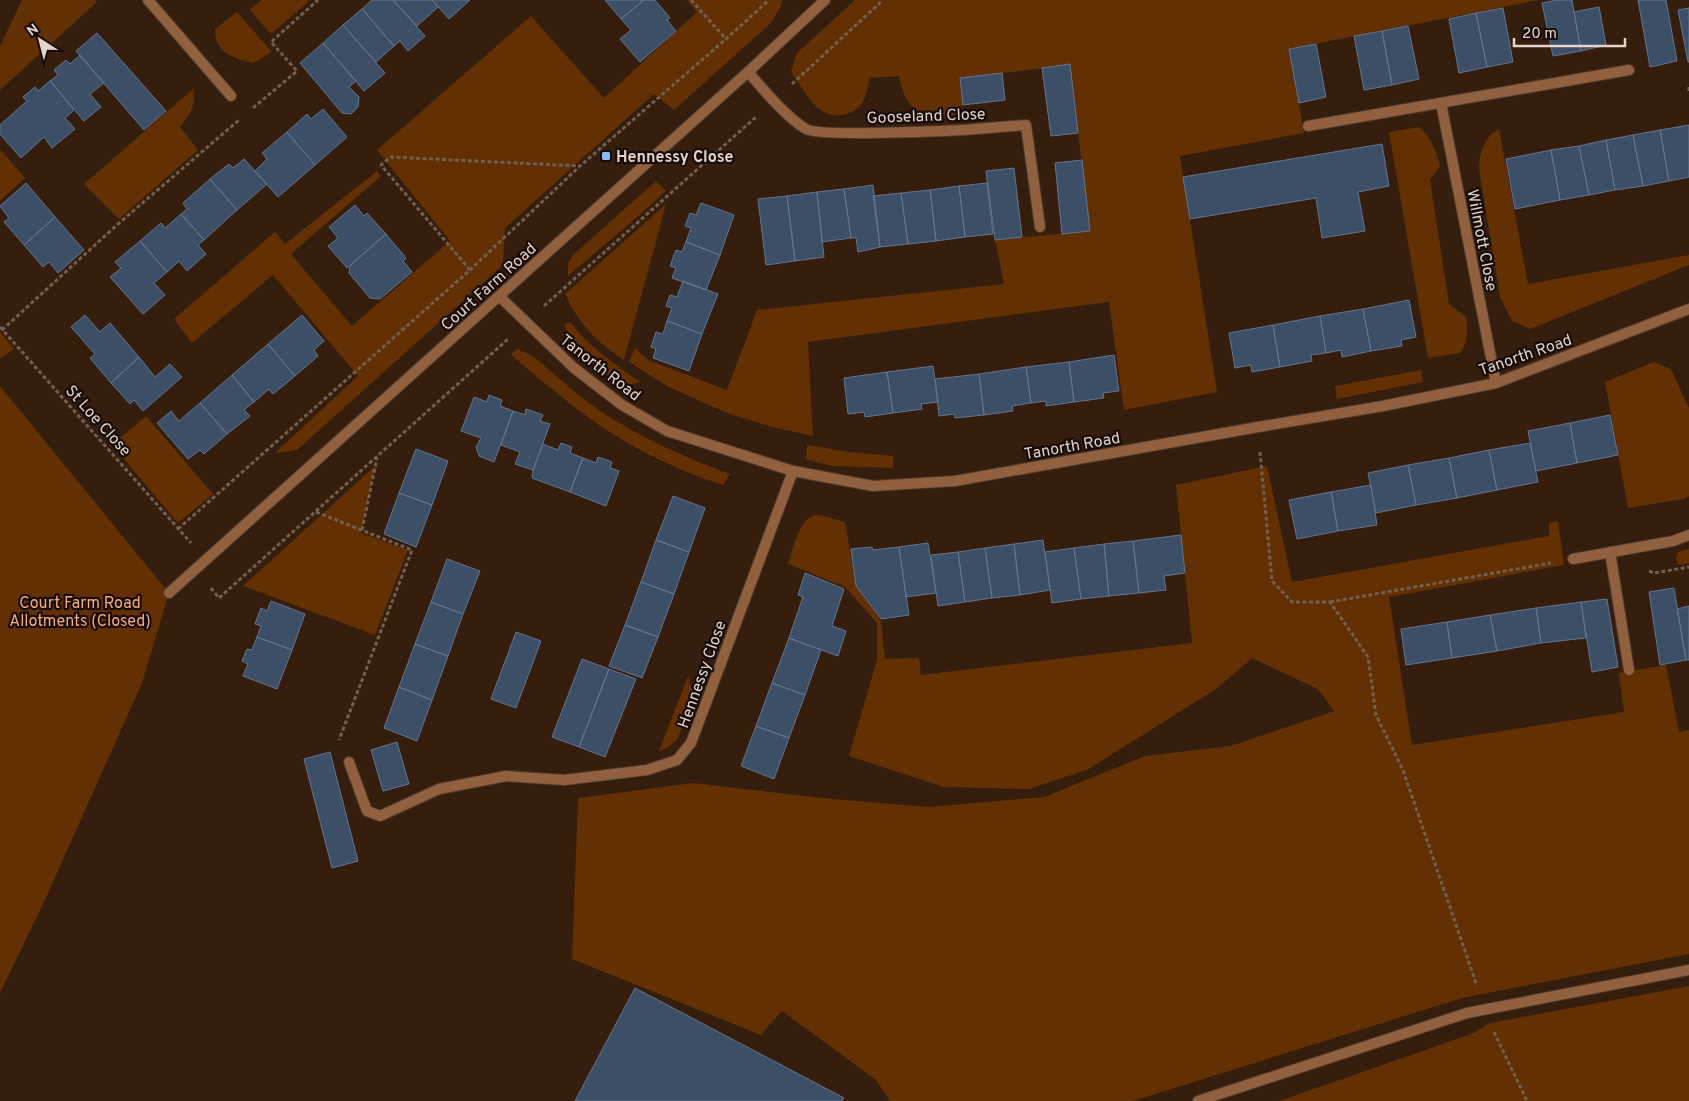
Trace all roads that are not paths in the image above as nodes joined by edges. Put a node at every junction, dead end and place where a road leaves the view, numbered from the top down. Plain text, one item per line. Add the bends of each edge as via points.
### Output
1 (148, 0) edge
2 (825, 0) edge
3 (1629, 70) dead end
4 (748, 72) junction
5 (231, 96) dead end
6 (1441, 103) junction
7 (1308, 126) dead end
8 (1040, 227) dead end
9 (499, 296) junction
10 (1689, 309) edge
11 (1496, 383) junction
12 (793, 471) junction
13 (1689, 535) edge
14 (1610, 552) junction
15 (1572, 559) road end
16 (169, 593) dead end
17 (1629, 670) dead end
18 (349, 762) road end
19 (1689, 970) edge
20 (1198, 1101) edge

1 - 5 street
2 - 4 street, Court Farm Road
3 - 6 street
4 - 8 street, Gooseland Close via 773,101 807,130 833,133 1026,125
4 - 9 street, Court Farm Road
6 - 7 street
6 - 11 street, Willmott Close
9 - 12 street, Tanorth Road via 574,368 622,405 667,431
9 - 16 street, Court Farm Road
10 - 11 street, Tanorth Road
11 - 12 street, Tanorth Road via 956,481 873,486
12 - 18 street, Hennessy Close via 691,744 676,760 647,770 564,780 506,776 438,789 380,816 367,811
13 - 14 street via 1674,541
14 - 15 street
14 - 17 street
19 - 20 street via 1467,1013

